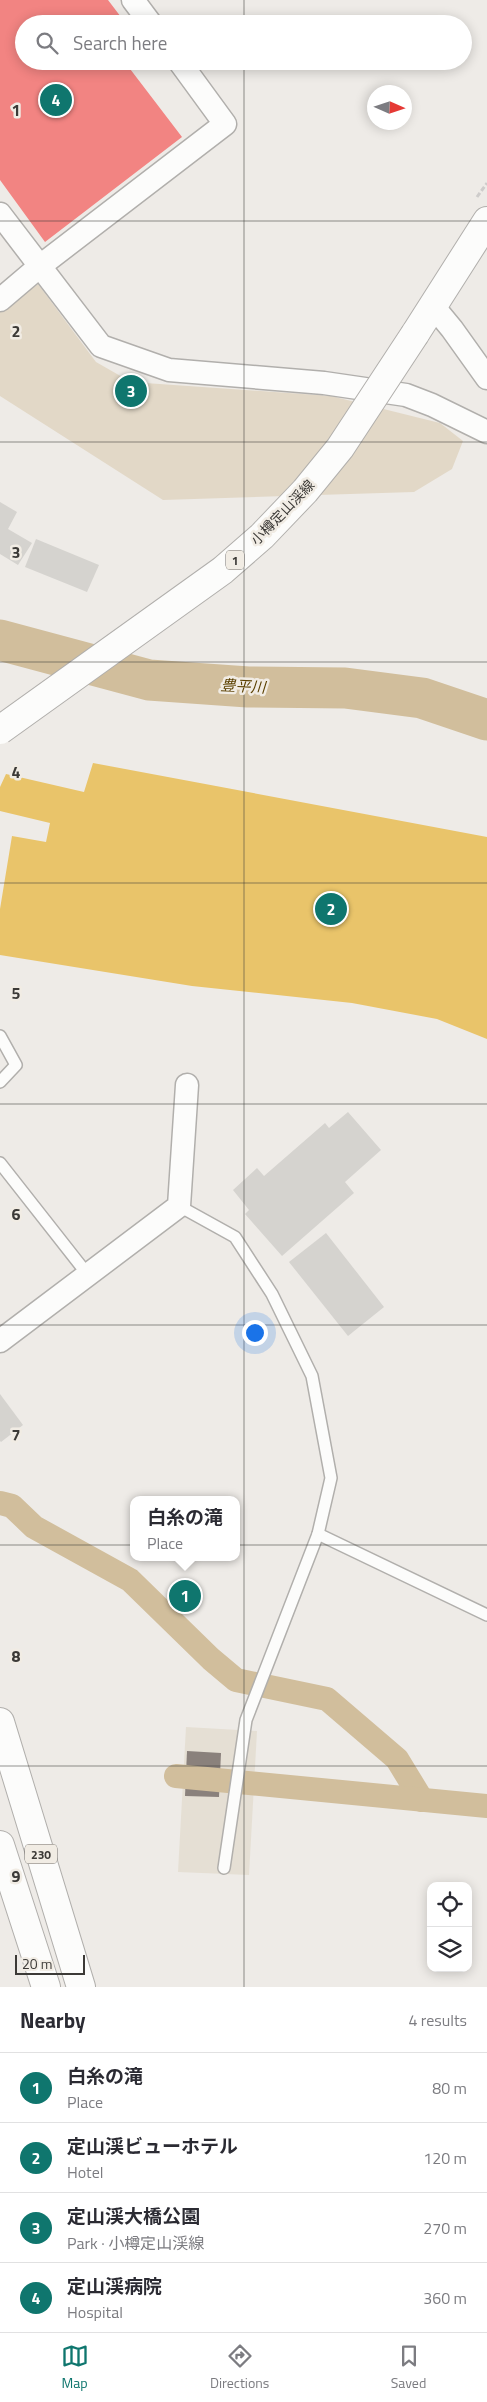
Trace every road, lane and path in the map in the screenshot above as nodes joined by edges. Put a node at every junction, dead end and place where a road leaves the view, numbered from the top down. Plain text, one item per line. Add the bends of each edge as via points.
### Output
1 (133, 0) edge
2 (144, 15) edge
3 (185, 70) edge
4 (0, 214) edge
5 (487, 221) edge
6 (40, 266) junction
7 (0, 300) edge
8 (433, 306) junction
9 (487, 378) edge
10 (487, 432) edge
11 (0, 730) edge
12 (0, 1036) edge
13 (0, 1082) edge
14 (187, 1085) dead end
15 (0, 1163) edge
16 (179, 1206) junction
17 (88, 1275) junction
18 (0, 1341) edge
19 (318, 1534) junction
20 (487, 1616) edge
21 (0, 1722) edge
22 (0, 1845) edge
23 (224, 1868) dead end
24 (46, 1987) edge
25 (82, 1987) edge

1 - 2 street
3 - 6 street via 225,124
4 - 6 street
5 - 8 main road, 小樽定山渓線 / 1
6 - 7 street
6 - 10 street via 101,346 169,370 406,395 432,404
8 - 9 street
8 - 11 main road, 小樽定山渓線 / 1, bridge via 340,448 262,536 223,570
12 - 13 lane via 16,1065
14 - 16 street
15 - 17 lane
16 - 17 street
16 - 19 lane via 235,1238 272,1294 312,1376 331,1478
17 - 18 street
19 - 20 lane
19 - 23 lane via 246,1720
21 - 25 main road, 230
22 - 24 main road, 230

